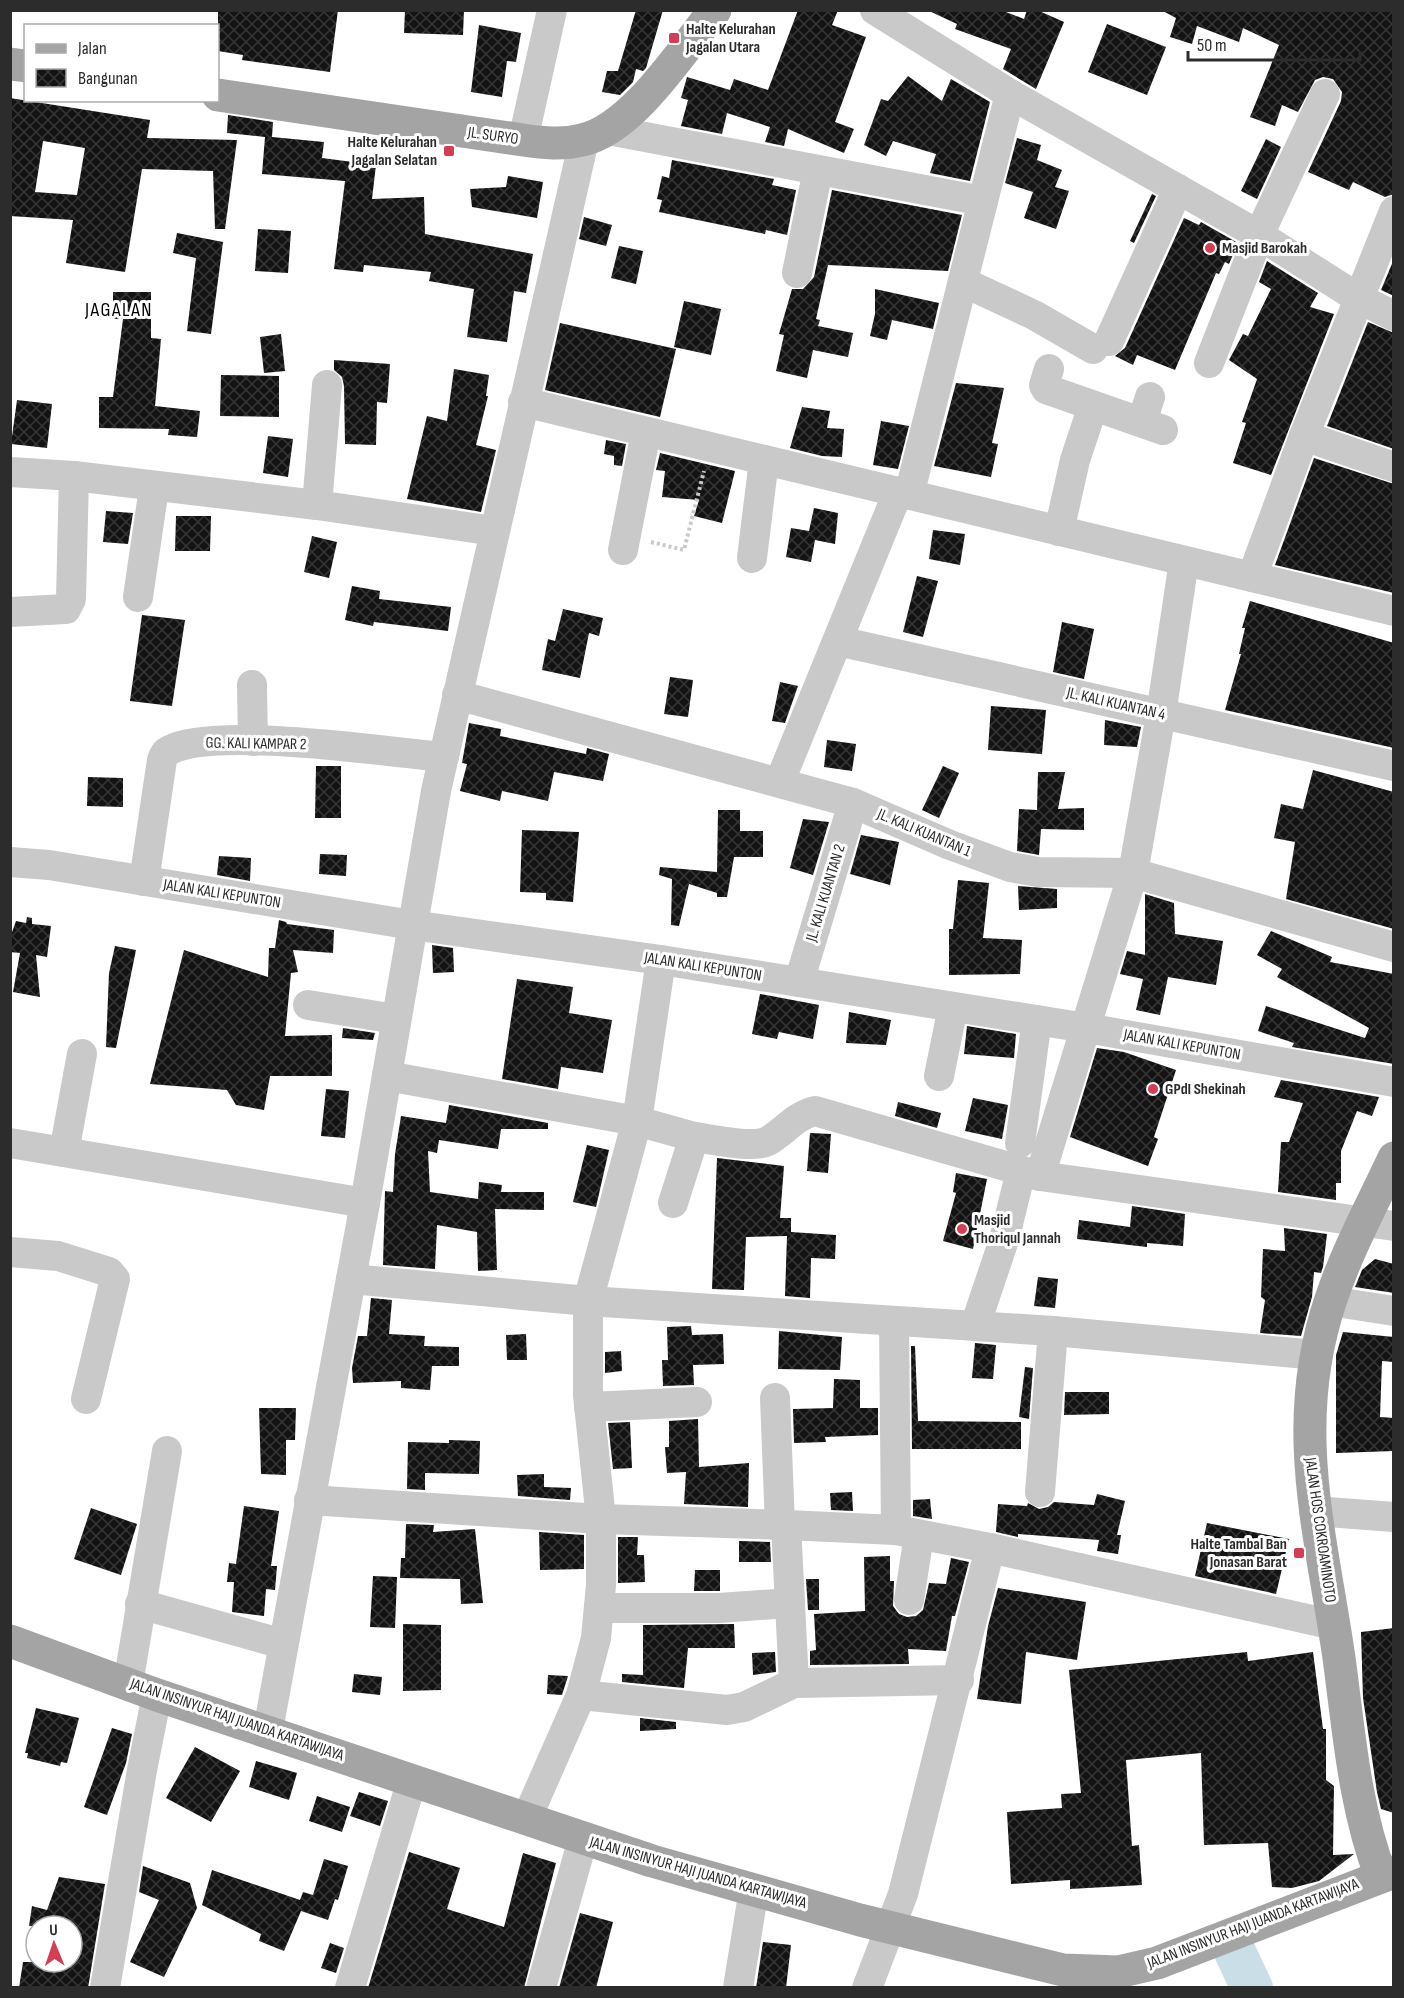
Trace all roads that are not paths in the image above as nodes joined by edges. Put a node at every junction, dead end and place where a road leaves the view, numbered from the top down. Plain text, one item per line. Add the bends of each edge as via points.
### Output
1 (552, 10) edge
2 (715, 10) edge
3 (875, 10) edge
4 (219, 94) edge
5 (1010, 94) junction
6 (1325, 94) dead end
7 (596, 135) junction
8 (523, 140) junction
9 (818, 170) junction
10 (1178, 189) junction
11 (983, 201) junction
12 (1394, 211) edge
13 (1259, 236) junction
14 (1387, 243) edge
15 (796, 273) dead end
16 (963, 282) junction
17 (1358, 298) junction
18 (1394, 316) edge
19 (1209, 363) dead end
20 (1048, 369) dead end
21 (327, 385) dead end
22 (523, 402) junction
23 (1093, 406) junction
24 (1152, 416) dead end
25 (645, 432) junction
26 (1304, 436) junction
27 (764, 460) junction
28 (1394, 467) edge
29 (13, 472) edge
30 (74, 476) junction
31 (154, 488) junction
32 (904, 494) junction
33 (317, 505) junction
34 (494, 531) junction
35 (1059, 531) junction
36 (637, 546) road end
37 (752, 558) dead end
38 (1184, 561) junction
39 (1252, 577) junction
40 (138, 597) dead end
41 (1394, 611) edge
42 (10, 612) edge
43 (838, 641) junction
44 (252, 685) dead end
45 (457, 695) junction
46 (1161, 714) junction
47 (253, 741) junction
48 (444, 757) junction
49 (1394, 766) edge
50 (780, 781) junction
51 (854, 803) junction
52 (10, 862) edge
53 (1133, 873) junction
54 (144, 881) junction
55 (411, 925) junction
56 (1394, 947) edge
57 (661, 960) junction
58 (799, 982) junction
59 (308, 1005) dead end
60 (953, 1007) junction
61 (396, 1019) junction
62 (1037, 1020) junction
63 (1086, 1028) junction
64 (82, 1054) dead end
65 (387, 1076) junction
66 (939, 1076) dead end
67 (1394, 1082) edge
68 (637, 1121) junction
69 (694, 1137) junction
70 (10, 1143) edge
71 (64, 1152) junction
72 (1394, 1158) edge
73 (1027, 1163) junction
74 (365, 1203) junction
75 (673, 1203) dead end
76 (1379, 1223) edge
77 (10, 1252) edge
78 (351, 1279) junction
79 (588, 1301) junction
80 (1330, 1301) junction
81 (1394, 1311) edge
82 (894, 1322) junction
83 (975, 1326) junction
84 (1053, 1331) junction
85 (1317, 1355) junction
86 (775, 1398) dead end
87 (86, 1399) dead end
88 (696, 1402) dead end
89 (589, 1407) junction
90 (167, 1451) dead end
91 (1040, 1492) dead end
92 (309, 1500) junction
93 (1314, 1511) junction
94 (1394, 1517) edge
95 (601, 1519) junction
96 (783, 1525) junction
97 (908, 1533) junction
98 (990, 1548) junction
99 (909, 1600) dead end
100 (790, 1603) junction
101 (599, 1608) junction
102 (137, 1622) junction
103 (1334, 1625) junction
104 (10, 1641) edge
105 (279, 1669) junction
106 (959, 1680) junction
107 (794, 1683) junction
108 (143, 1689) junction
109 (580, 1695) junction
110 (268, 1730) junction
111 (412, 1779) junction
112 (526, 1820) junction
113 (583, 1839) junction
114 (1389, 1875) edge
115 (754, 1889) junction
116 (892, 1928) junction
117 (1116, 1980) edge
118 (105, 1988) edge
119 (350, 1988) edge
120 (541, 1988) edge
121 (738, 1988) edge
122 (867, 1988) edge

1 - 8 street
2 - 7 main road, JL. SURYO via 632,113
3 - 5 street
4 - 8 main road, JL. SURYO
5 - 10 street
5 - 11 street
6 - 13 street
7 - 8 main road, JL. SURYO via 556,144
7 - 9 street
7 - 22 street
9 - 11 street
9 - 15 street
10 - 13 street
10 - 16 street via 1101,345
11 - 16 street
12 - 14 street
13 - 17 street
13 - 19 street
14 - 17 street
16 - 32 street
17 - 18 street
17 - 26 street
20 - 23 street via 1046,389
21 - 33 street
22 - 25 street
22 - 34 street
23 - 24 street
23 - 35 street via 1080,441
25 - 27 street
25 - 36 street
26 - 28 street
26 - 39 street
27 - 32 street
27 - 37 street
29 - 30 street
30 - 31 street
30 - 42 street via 71,599 66,609
31 - 33 street
31 - 40 street
32 - 35 street
32 - 43 street
33 - 34 street
34 - 45 street
35 - 38 street
38 - 39 street
38 - 46 street
39 - 41 street
43 - 46 street, JL. KALI KUANTAN 4
43 - 50 street
44 - 47 street
45 - 48 street
45 - 50 street, JL. KALI KUANTAN 1
46 - 49 street, JL. KALI KUANTAN 4
46 - 53 street
47 - 48 street, GG. KALI KAMPAR 2
47 - 54 street, GG. KALI KAMPAR 2 via 201,742 165,753
48 - 55 street
50 - 51 street, JL. KALI KUANTAN 1
51 - 53 street, JL. KALI KUANTAN 1 via 1010,867 1038,872
51 - 58 street, JL. KALI KUANTAN 2
52 - 54 street, JALAN KALI KEPUNTON
53 - 56 street, JL. KALI KUANTAN 1
53 - 63 street
54 - 55 street, JALAN KALI KEPUNTON
55 - 57 street, JALAN KALI KEPUNTON
55 - 61 street
57 - 58 street, JALAN KALI KEPUNTON
57 - 68 street
58 - 60 street, JALAN KALI KEPUNTON
59 - 61 street
60 - 62 street, JALAN KALI KEPUNTON
60 - 66 street
61 - 65 street
62 - 63 street, JALAN KALI KEPUNTON
62 - 73 street
63 - 67 street, JALAN KALI KEPUNTON
63 - 73 street
64 - 71 street
65 - 68 street
65 - 74 street
68 - 69 street
68 - 79 street
69 - 73 street via 766,1142 802,1114 815,1111
69 - 75 street
70 - 71 street
71 - 74 street
72 - 76 main road, JALAN HOS COKROAMINOTO
73 - 76 street
73 - 83 street
74 - 78 street
76 - 80 main road, JALAN HOS COKROAMINOTO
77 - 87 street via 58,1256 97,1269 115,1280
78 - 79 street
78 - 92 street
79 - 82 street
79 - 89 street
80 - 81 street
80 - 85 main road, JALAN HOS COKROAMINOTO
82 - 83 street
82 - 97 street
83 - 84 street
84 - 85 street
84 - 91 street
85 - 93 main road, JALAN HOS COKROAMINOTO via 1309,1428
86 - 96 street
88 - 89 street
89 - 95 street
90 - 102 street
92 - 95 street
92 - 105 street
93 - 94 street
93 - 103 main road, JALAN HOS COKROAMINOTO
95 - 96 street
95 - 101 street
96 - 97 street
96 - 100 street
97 - 98 street
97 - 99 street
98 - 103 street
98 - 106 street
100 - 101 street via 719,1608
100 - 107 street
101 - 109 street via 596,1638
102 - 105 street
102 - 108 street
103 - 114 main road, JALAN HOS COKROAMINOTO via 1363,1821
104 - 108 main road, JALAN INSINYUR HAJI JUANDA KARTAWIJAYA
105 - 110 street
106 - 107 street
106 - 116 street
107 - 109 street via 744,1707 727,1710
108 - 110 main road, JALAN INSINYUR HAJI JUANDA KARTAWIJAYA
108 - 118 street via 141,1770
109 - 112 street
110 - 111 main road, JALAN INSINYUR HAJI JUANDA KARTAWIJAYA
111 - 112 main road, JALAN INSINYUR HAJI JUANDA KARTAWIJAYA
111 - 119 street
112 - 113 main road, JALAN INSINYUR HAJI JUANDA KARTAWIJAYA
113 - 115 main road, JALAN INSINYUR HAJI JUANDA KARTAWIJAYA
113 - 120 street
114 - 117 main road, JALAN INSINYUR HAJI JUANDA KARTAWIJAYA
115 - 116 main road, JALAN INSINYUR HAJI JUANDA KARTAWIJAYA
115 - 121 street
116 - 117 main road, JALAN INSINYUR HAJI JUANDA KARTAWIJAYA
116 - 122 street

